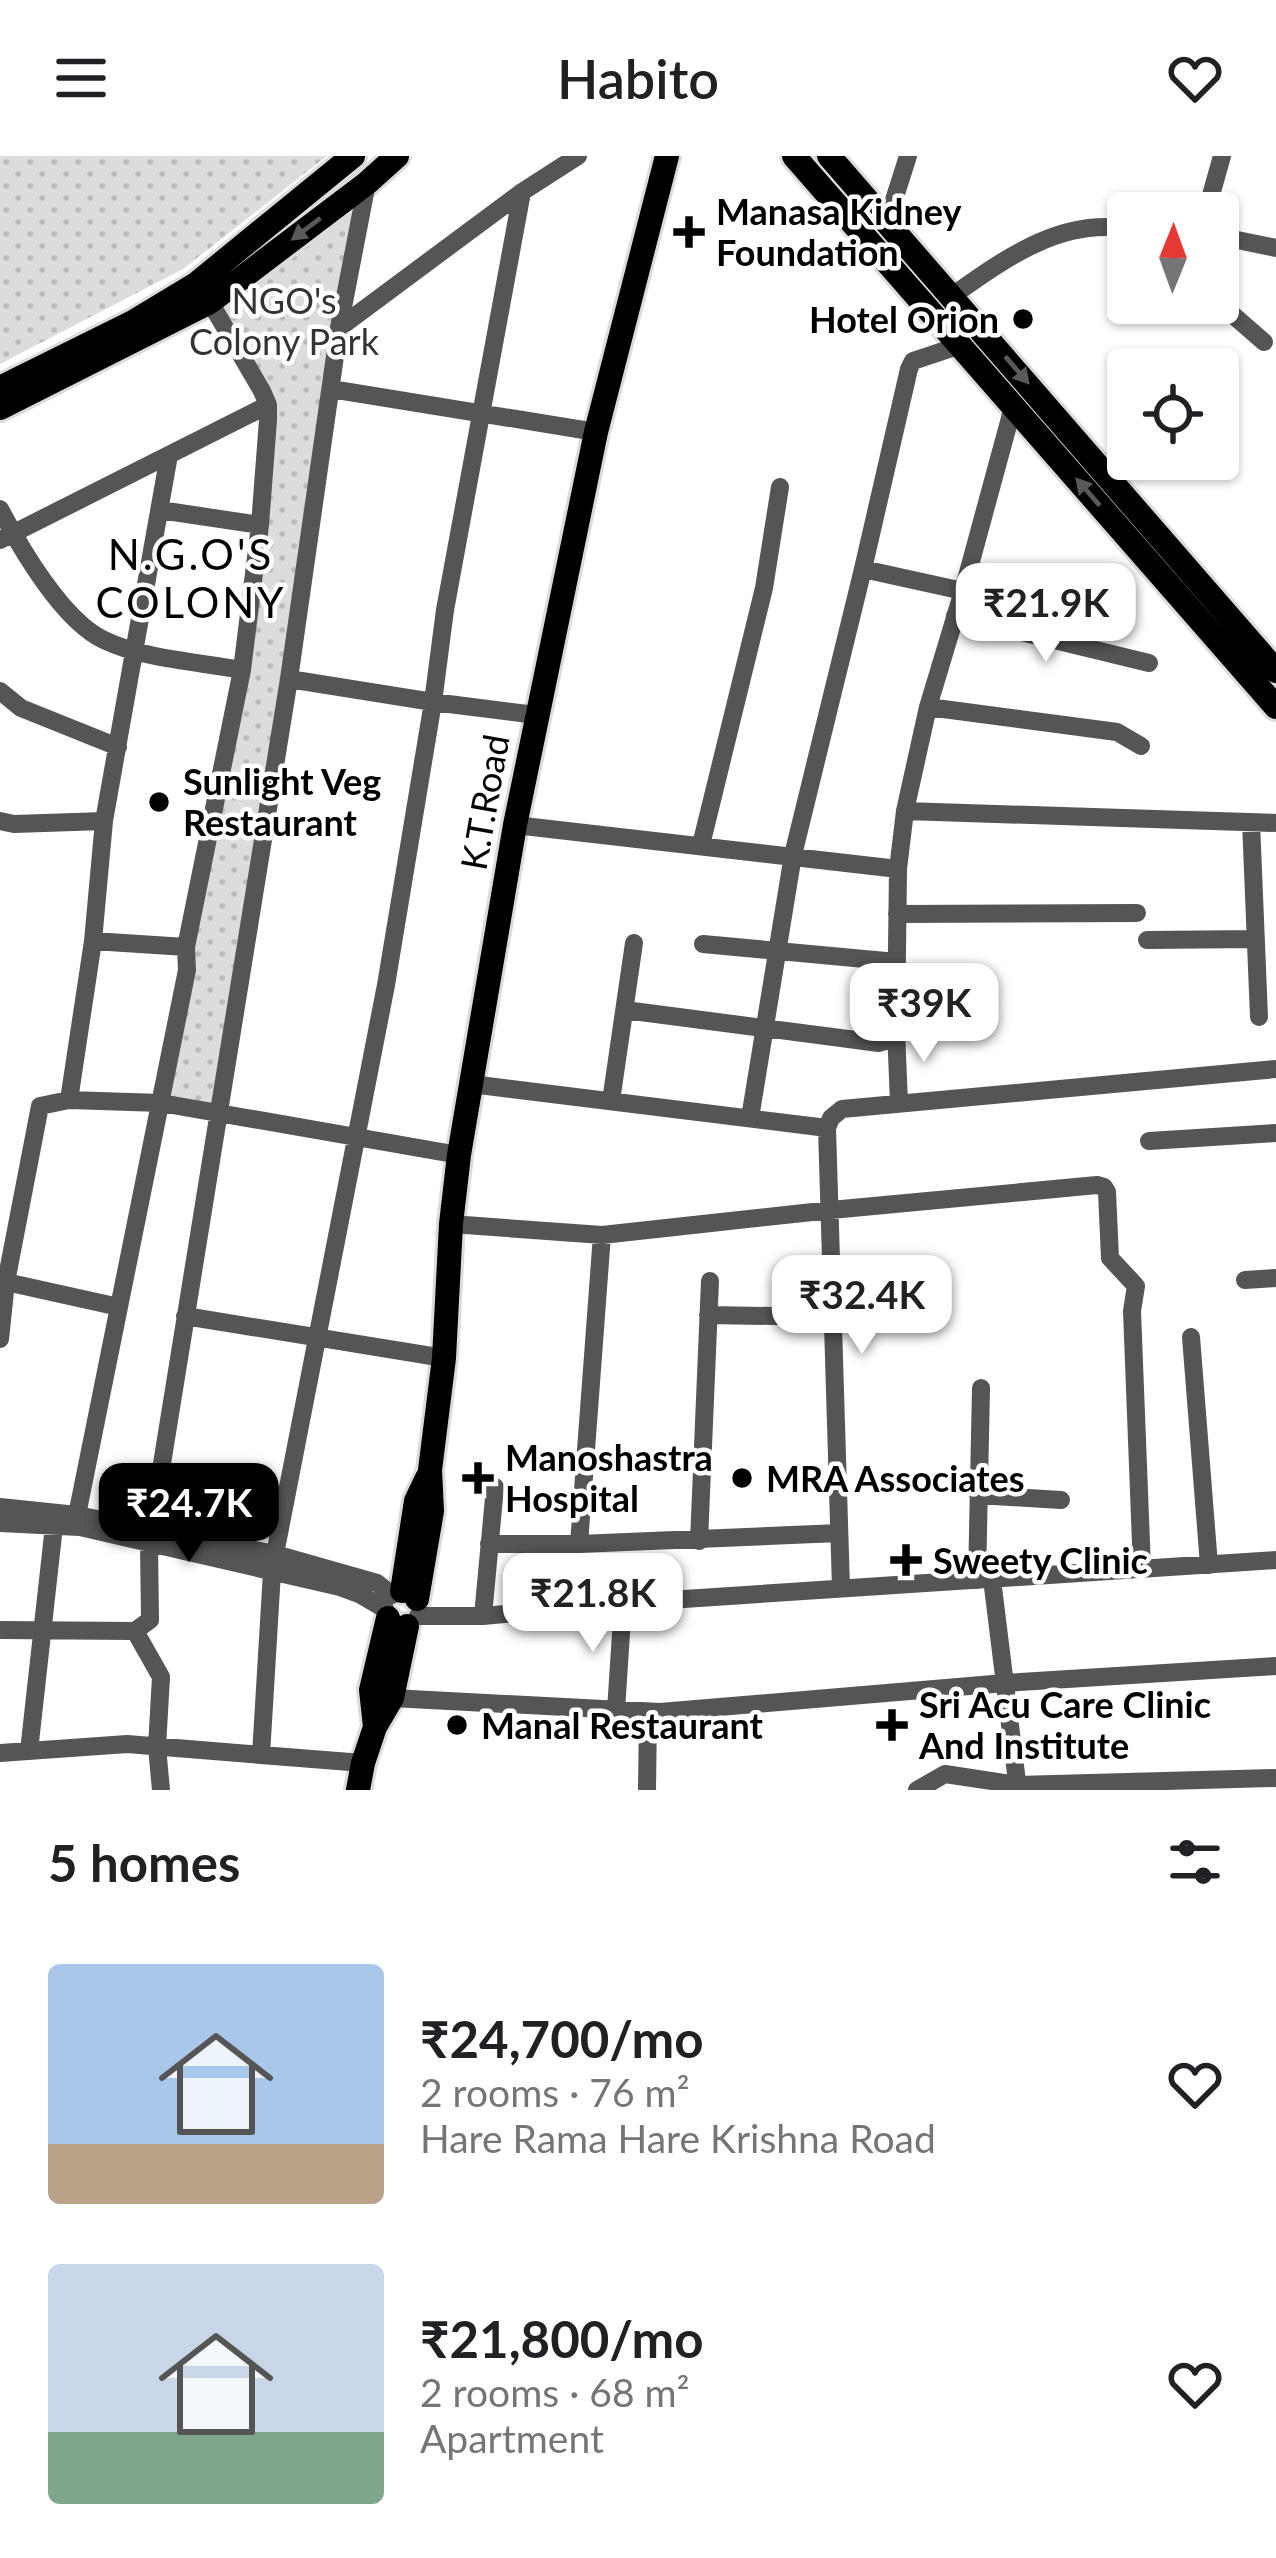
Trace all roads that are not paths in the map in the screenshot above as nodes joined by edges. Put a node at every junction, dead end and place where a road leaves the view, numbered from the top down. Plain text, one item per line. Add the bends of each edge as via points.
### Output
1 (353, 156) edge
2 (397, 156) edge
3 (578, 156) edge
4 (667, 156) edge
5 (794, 156) edge
6 (829, 156) edge
7 (908, 156) edge
8 (1222, 156) edge
9 (367, 183) junction
10 (522, 192) junction
11 (1212, 192) edge
12 (887, 222) junction
13 (1107, 227) edge
14 (1239, 240) edge
15 (1276, 248) edge
16 (920, 279) junction
17 (952, 296) junction
18 (210, 302) junction
19 (1239, 320) edge
20 (339, 328) junction
21 (1264, 342) dead end
22 (962, 345) junction
23 (0, 388) edge
24 (331, 389) junction
25 (268, 405) junction
26 (1013, 407) junction
27 (0, 408) edge
28 (482, 416) junction
29 (596, 432) junction
30 (169, 455) junction
31 (780, 487) dead end
32 (0, 509) edge
33 (160, 511) junction
34 (260, 525) junction
35 (7, 537) edge
36 (863, 569) junction
37 (963, 591) junction
38 (955, 616) junction
39 (135, 650) junction
40 (1149, 663) dead end
41 (242, 670) junction
42 (1276, 671) edge
43 (290, 679) junction
44 (0, 691) edge
45 (433, 702) junction
46 (928, 706) junction
47 (1276, 707) edge
48 (536, 715) junction
49 (1141, 746) dead end
50 (118, 747) junction
51 (905, 811) junction
52 (104, 820) junction
53 (0, 821) edge
54 (1251, 822) junction
55 (1276, 823) edge
56 (515, 825) junction
57 (701, 845) junction
58 (793, 855) junction
59 (898, 868) junction
60 (1137, 913) dead end
61 (898, 914) junction
62 (1256, 939) junction
63 (1147, 940) dead end
64 (93, 941) junction
65 (634, 943) dead end
66 (703, 944) dead end
67 (187, 947) junction
68 (778, 952) junction
69 (897, 962) junction
70 (625, 1010) junction
71 (1259, 1017) dead end
72 (765, 1028) junction
73 (896, 1030) junction
74 (1276, 1069) edge
75 (471, 1084) junction
76 (68, 1100) junction
77 (611, 1101) junction
78 (160, 1103) junction
79 (899, 1103) junction
80 (218, 1113) junction
81 (750, 1118) junction
82 (827, 1128) junction
83 (1276, 1133) edge
84 (355, 1137) junction
85 (1149, 1141) dead end
86 (459, 1155) junction
87 (832, 1210) junction
88 (451, 1224) junction
89 (602, 1235) junction
90 (1276, 1278) edge
91 (1245, 1280) dead end
92 (710, 1281) dead end
93 (6, 1282) junction
94 (119, 1307) junction
95 (708, 1315) junction
96 (185, 1316) junction
97 (834, 1317) junction
98 (316, 1336) junction
99 (1190, 1337) dead end
100 (0, 1340) edge
101 (444, 1358) junction
102 (981, 1388) dead end
103 (495, 1487) dead end
104 (979, 1495) junction
105 (1061, 1500) dead end
106 (0, 1507) edge
107 (77, 1515) junction
108 (0, 1523) edge
109 (54, 1526) junction
110 (839, 1533) junction
111 (150, 1538) junction
112 (699, 1541) junction
113 (490, 1544) junction
114 (579, 1544) junction
115 (1276, 1560) edge
116 (273, 1563) junction
117 (1209, 1564) junction
118 (1142, 1569) junction
119 (984, 1579) junction
120 (841, 1588) junction
121 (623, 1603) junction
122 (401, 1608) junction
123 (483, 1616) junction
124 (0, 1630) edge
125 (42, 1630) junction
126 (135, 1631) junction
127 (1276, 1666) edge
128 (1005, 1682) junction
129 (392, 1699) junction
130 (616, 1710) junction
131 (648, 1712) junction
132 (375, 1726) junction
133 (157, 1747) junction
134 (29, 1751) junction
135 (0, 1753) edge
136 (261, 1755) junction
137 (1276, 1778) edge
138 (364, 1783) edge
139 (1018, 1788) edge
140 (161, 1790) edge
141 (647, 1790) edge
142 (917, 1790) edge

1 - 23 main road via 196,284
2 - 9 main road
3 - 10 street
4 - 29 main road, K.T.Road
5 - 16 main road
6 - 12 main road
7 - 12 street
8 - 11 street
9 -> 18 main road
9 - 20 street
10 - 20 street
10 - 28 street
12 - 16 main road
13 - 17 street via 1037,242
14 - 15 street
16 - 17 main road
16 - 22 main road
17 -> 42 main road
18 - 25 street
18 - 27 main road
19 - 21 street
20 - 24 street
22 - 26 main road
22 - 36 street via 910,364
24 - 28 street
24 - 43 street
25 - 30 street
25 - 34 street
26 - 37 street
47 -> 26 main road
28 - 29 street
28 - 45 street
29 - 48 main road, K.T.Road
30 - 33 street
30 - 35 street
31 - 57 street via 764,588
32 - 35 street
33 - 34 street
33 - 39 street
34 - 41 street
35 - 39 street via 68,614
36 - 37 street
36 - 58 street
37 - 38 street
38 - 40 street
38 - 46 street
39 - 41 street
39 - 50 street
41 - 67 street
43 - 45 street
43 - 80 street
44 - 50 street via 21,709
45 - 48 street
45 - 84 street
46 - 49 street via 1118,733
46 - 51 street
48 - 56 main road, K.T.Road
50 - 52 street
51 - 54 street
51 - 59 street
52 - 53 street
52 - 64 street
54 - 55 street
54 - 62 street
56 - 57 street
56 - 75 main road, K.T.Road
57 - 58 street
58 - 59 street
58 - 68 street
59 - 61 street
60 - 61 street
61 - 69 street
62 - 63 street
62 - 71 street
64 - 67 street
64 - 76 street
65 - 70 street
66 - 68 street
67 - 78 street
68 - 69 street
68 - 72 street
69 - 73 street
70 - 72 street
70 - 77 street
72 - 73 street via 879,1043
72 - 81 street
73 - 79 street
74 - 79 street
75 - 77 street
75 - 86 main road, K.T.Road
76 - 78 street
76 - 93 street via 40,1106
77 - 81 street
78 - 80 street
78 - 94 street
79 - 82 street via 842,1109
80 - 84 street
80 - 96 street
81 - 82 street
82 - 87 street
83 - 85 street
84 - 86 street
84 - 98 street
86 - 88 main road, K.T.Road
87 - 89 street
87 - 97 street
87 - 118 street via 1104,1187 1110,1258 1136,1286
88 - 89 street
88 - 101 main road, K.T.Road
89 - 114 street
90 - 91 street
92 - 95 street
93 - 94 street
93 - 100 street
94 - 107 street
95 - 97 street
95 - 112 street
96 - 98 street
96 - 111 street
97 - 110 street
98 - 101 street
98 - 116 street
99 - 117 street
101 - 122 main road, K.T.Road via 432,1511
102 - 104 street
103 - 113 street
104 - 105 street
104 - 119 street
106 - 107 street
107 - 111 street
108 - 109 street
109 - 111 street
109 - 125 street
110 - 112 street
110 - 120 street
111 - 116 street
111 - 126 street via 150,1620
112 - 114 street
113 - 114 street
113 - 123 street
115 - 117 street
116 - 122 street
116 - 136 street
117 - 118 street
118 - 119 street
119 - 120 street
119 - 128 street
120 - 121 street
121 - 123 street
121 - 130 street
122 - 123 street
122 - 129 main road, K.T.Road
122 - 132 main road, K.T.Road via 371,1690
124 - 125 street
125 - 126 street
125 - 134 street
126 - 133 street via 161,1677
127 - 128 street
128 - 131 street
128 - 139 street
129 - 130 street
129 - 132 main road, K.T.Road
130 - 131 street
131 - 141 street
132 - 138 main road, K.T.Road
133 - 134 street
133 - 136 street
133 - 140 street
134 - 135 street
136 - 138 street
137 - 139 street
139 - 142 street via 945,1774

